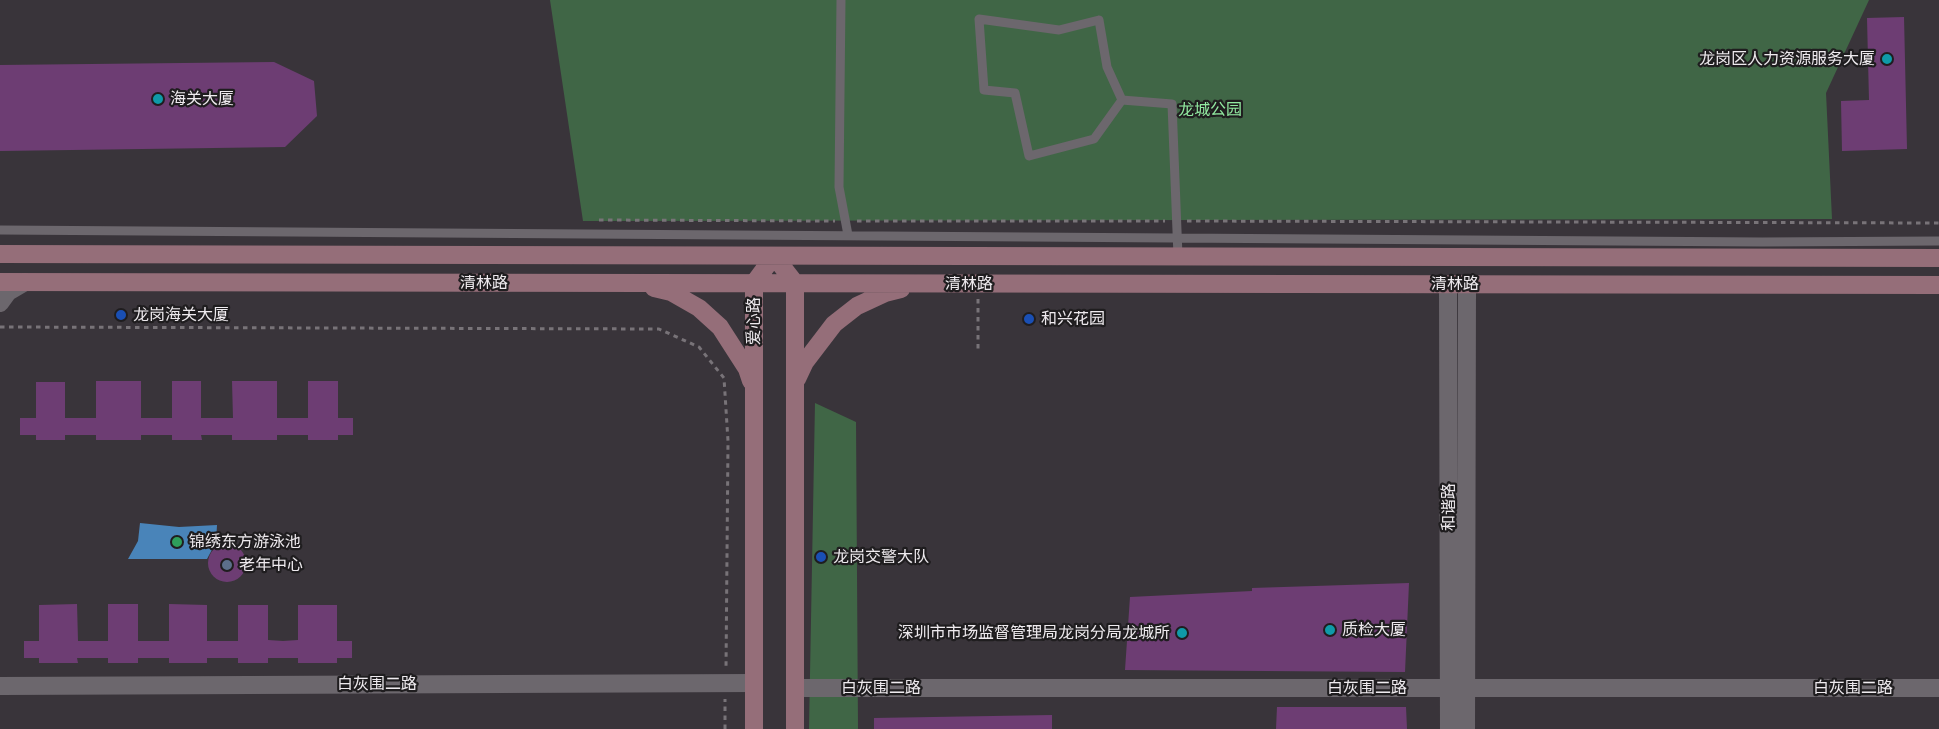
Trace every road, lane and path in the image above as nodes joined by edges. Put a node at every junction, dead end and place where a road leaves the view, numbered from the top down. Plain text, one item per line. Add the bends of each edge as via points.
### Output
1 (841, 0) edge
2 (1122, 100) junction
3 (591, 220) dead end
4 (847, 220) junction
5 (1177, 221) junction
6 (1939, 223) edge
7 (0, 230) edge
8 (848, 235) junction
9 (1178, 238) junction
10 (1939, 240) edge
11 (0, 254) edge
12 (774, 256) junction
13 (1178, 256) junction
14 (1939, 258) edge
15 (0, 282) edge
16 (25, 282) junction
17 (635, 283) junction
18 (754, 283) junction
19 (795, 283) junction
20 (922, 283) junction
21 (1448, 284) junction
22 (1467, 285) junction
23 (1939, 285) edge
24 (0, 303) edge
25 (0, 327) edge
26 (795, 384) junction
27 (754, 391) junction
28 (726, 683) junction
29 (754, 683) junction
30 (0, 686) edge
31 (795, 688) junction
32 (1458, 688) junction
33 (1939, 688) edge
34 (725, 729) edge
35 (754, 729) edge
36 (795, 729) edge
37 (1449, 729) edge
38 (1466, 729) edge

1 - 4 lane via 839,187
2 - 2 lane via 1094,139 1029,156 1015,93 984,90 979,19 1059,30 1099,20 1107,67
2 - 5 lane via 1172,104
3 - 4 path
4 - 5 path
4 - 8 lane
5 - 6 path
5 - 9 lane
7 - 8 lane
8 - 9 lane
9 - 10 lane
9 - 13 lane
11 - 12 main road, 清林路
12 - 13 main road, 清林路
12 - 18 main road, 爱心路
12 - 19 main road
13 - 14 main road, 清林路
15 - 16 main road, 清林路
16 - 17 main road, 清林路
16 - 24 street via 8,292
17 - 18 main road, 清林路
17 - 27 main road via 671,292 699,308 720,327 747,369
18 - 19 main road, 清林路
18 - 27 main road, 爱心路
19 - 20 main road, 清林路
19 - 26 main road
20 - 21 main road, 清林路
20 - 26 main road via 856,306 834,324 804,362
21 - 22 main road, 清林路
21 - 32 street, 和谐路
22 - 23 main road, 清林路
22 - 32 street, 和谐路
25 - 28 path via 659,329 699,347 723,378 728,441
26 - 31 main road
27 - 29 main road, 爱心路
28 - 29 street, 白灰围二路
28 - 30 street, 白灰围二路
28 - 34 path
29 - 35 main road, 爱心路
31 - 32 street, 白灰围二路
31 - 36 main road
32 - 33 street, 白灰围二路
32 - 37 street, 和谐路
32 - 38 street, 和谐路

